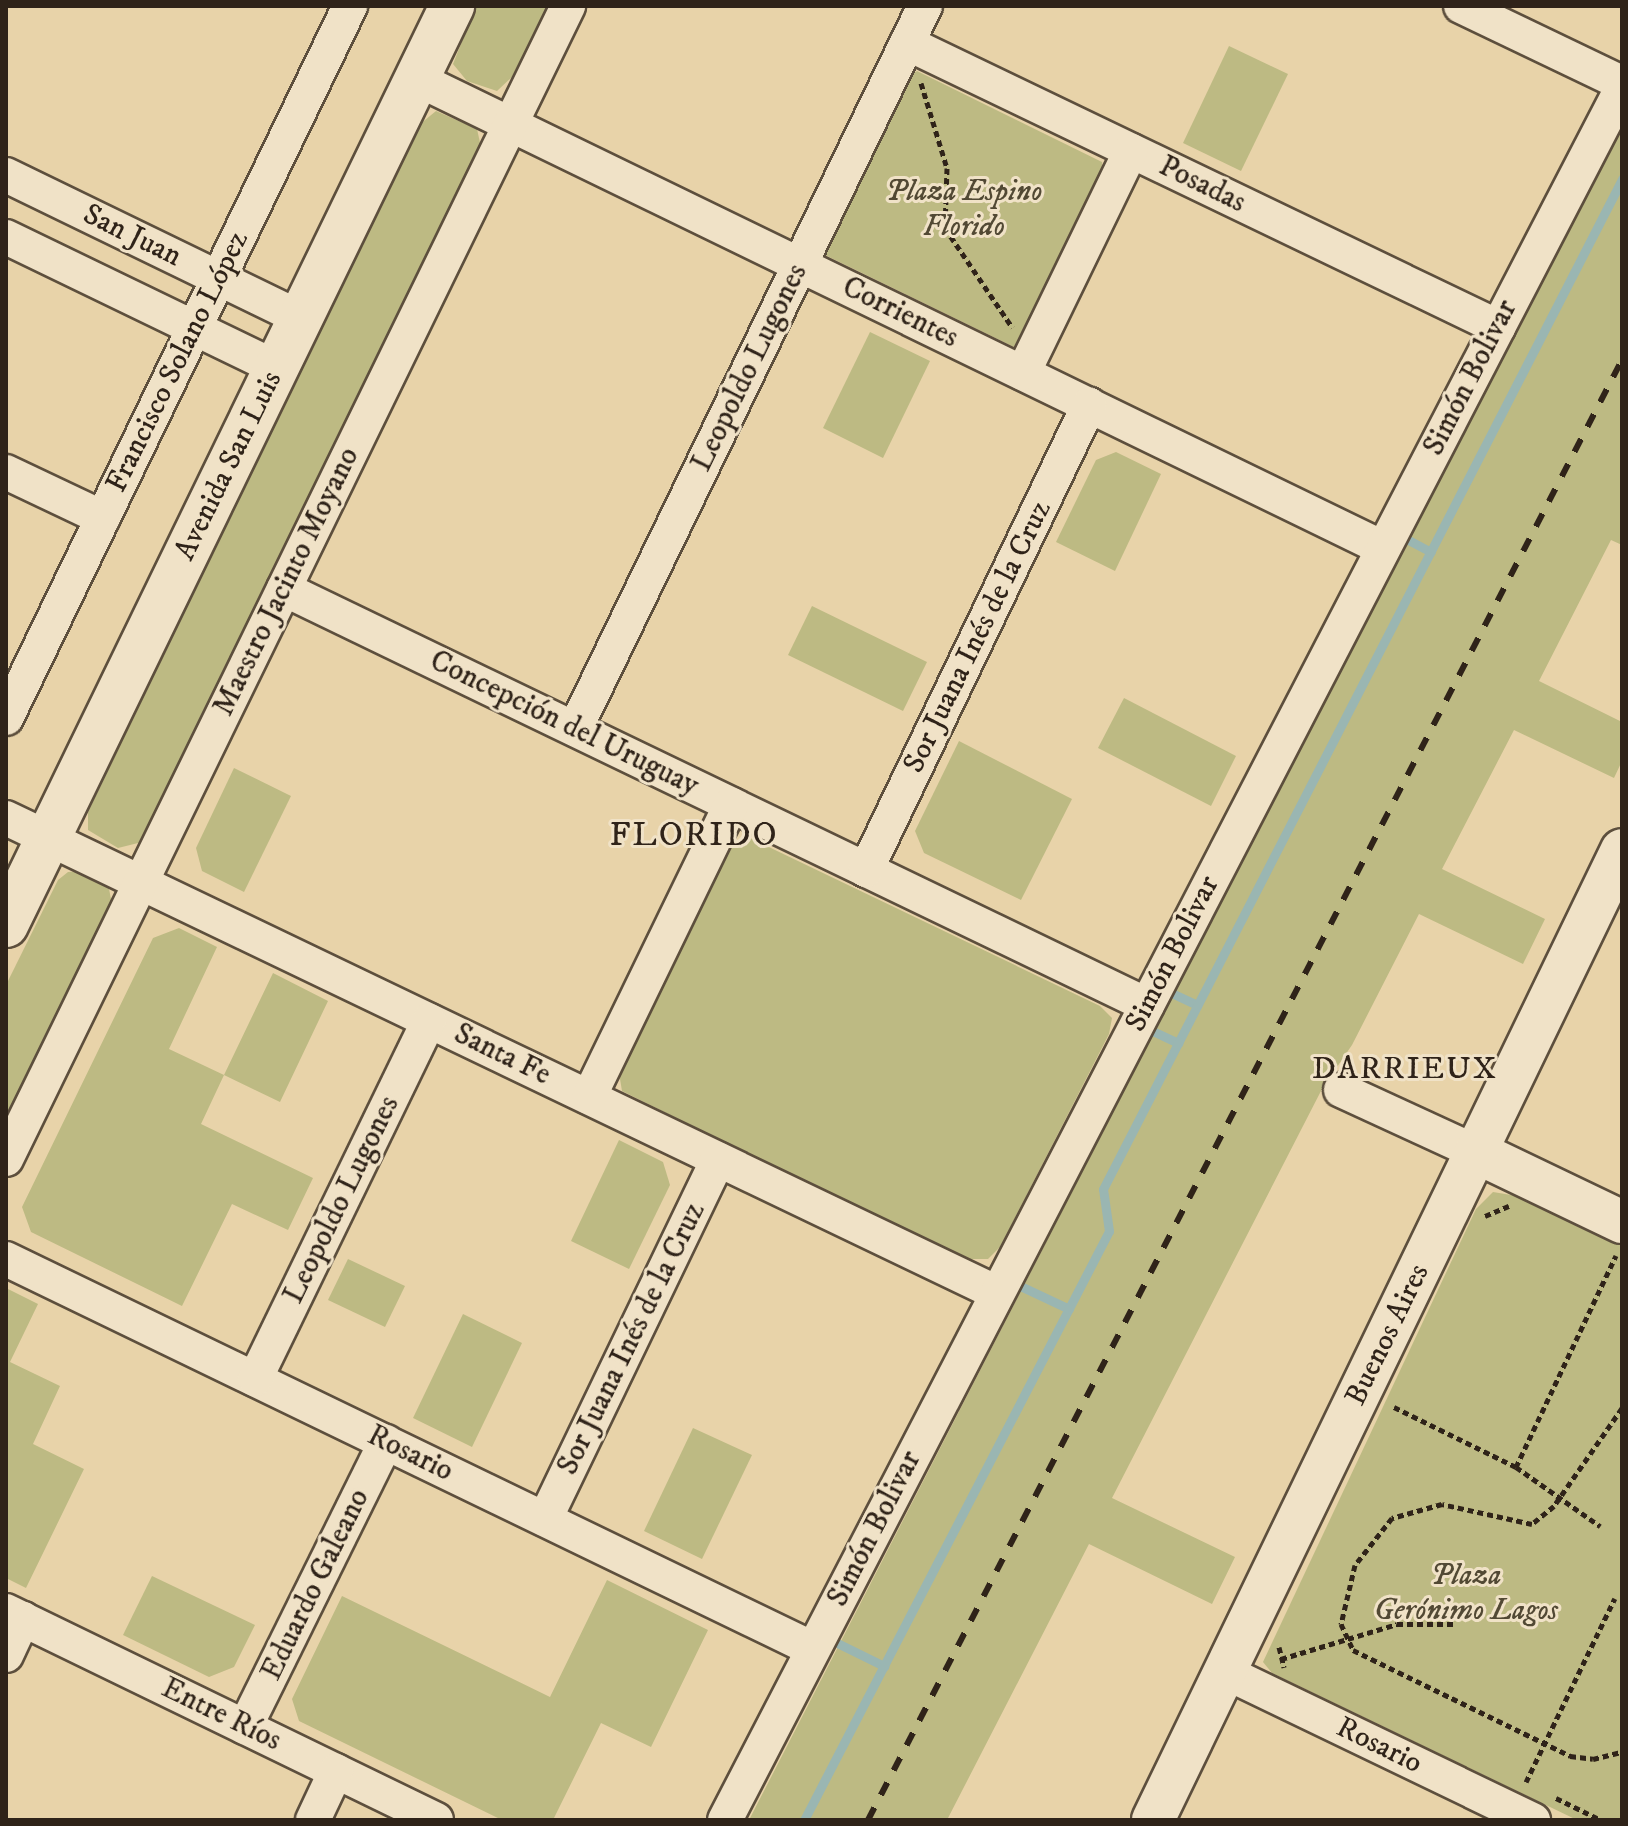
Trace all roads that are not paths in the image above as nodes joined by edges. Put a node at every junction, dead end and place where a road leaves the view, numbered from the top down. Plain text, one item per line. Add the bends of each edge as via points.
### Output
1 (350, 6) edge
2 (452, 6) edge
3 (568, 6) edge
4 (925, 6) edge
5 (1461, 6) edge
6 (907, 43) junction
7 (417, 79) junction
8 (1622, 85) edge
9 (510, 124) junction
10 (1131, 151) junction
11 (6, 175) edge
12 (6, 237) edge
13 (800, 264) junction
14 (219, 278) junction
15 (301, 318) junction
16 (1498, 327) junction
17 (195, 328) junction
18 (277, 368) junction
19 (1023, 373) junction
20 (1089, 405) junction
21 (6, 472) edge
22 (103, 518) junction
23 (1383, 548) junction
24 (284, 589) junction
25 (6, 718) edge
26 (575, 729) junction
27 (731, 805) junction
28 (6, 818) edge
29 (49, 838) junction
30 (1622, 850) edge
31 (866, 870) junction
32 (141, 882) junction
33 (6, 925) edge
34 (1147, 1005) junction
35 (429, 1021) junction
36 (1341, 1090) dead end
37 (589, 1097) junction
38 (1476, 1152) junction
39 (6, 1159) edge
40 (718, 1159) junction
41 (1619, 1238) edge
42 (6, 1259) edge
43 (997, 1293) junction
44 (255, 1379) junction
45 (386, 1442) junction
46 (545, 1519) junction
47 (15, 1615) edge
48 (813, 1649) junction
49 (6, 1655) edge
50 (1225, 1672) junction
51 (245, 1727) junction
52 (336, 1771) junction
53 (1536, 1809) edge
54 (313, 1820) edge
55 (436, 1820) edge
56 (725, 1820) edge
57 (1153, 1820) edge

1 - 14 street, Francisco Solano López
2 - 7 main road, Avenida San Luis
3 - 9 street, Maestro Jacinto Moyano
4 - 6 street, Leopoldo Lugones
5 - 8 street
6 - 10 street, Posadas
6 - 13 street, Leopoldo Lugones
7 - 9 street, Corrientes
7 - 15 main road, Avenida San Luis
8 - 16 street, Simón Bolivar
9 - 13 street, Corrientes
9 - 24 street, Maestro Jacinto Moyano
10 - 16 street, Posadas
10 - 19 street
11 - 14 street, San Juan
12 - 17 street, San Juan
13 - 19 street, Corrientes
13 - 26 street, Leopoldo Lugones
14 - 15 street, San Juan
14 - 17 street, Francisco Solano López
15 - 18 main road, Avenida San Luis
16 - 23 street, Simón Bolivar
17 - 18 street, San Juan
17 - 22 street, Francisco Solano López
18 - 29 main road, Avenida San Luis
19 - 20 street, Corrientes
20 - 23 street, Corrientes
20 - 31 street, Sor Juana Inés de la Cruz
21 - 22 street
22 - 25 street, Francisco Solano López
23 - 34 street, Simón Bolivar
24 - 26 street, Concepción del Uruguay
24 - 32 street, Maestro Jacinto Moyano
26 - 27 street, Concepción del Uruguay
27 - 31 street, Concepción del Uruguay
27 - 37 street
28 - 29 street, Santa Fe
29 - 32 street, Santa Fe
29 - 33 main road, Avenida San Luis
30 - 38 street, Buenos Aires
31 - 34 street, Concepción del Uruguay
32 - 35 street, Santa Fe
32 - 39 street, Maestro Jacinto Moyano
34 - 43 street, Simón Bolivar
35 - 37 street, Santa Fe
35 - 44 street, Leopoldo Lugones
36 - 38 street
37 - 40 street, Santa Fe
38 - 41 street
38 - 50 street, Buenos Aires
40 - 43 street, Santa Fe
40 - 46 street, Sor Juana Inés de la Cruz
42 - 44 street, Rosario
43 - 48 street, Simón Bolivar
44 - 45 street, Rosario
45 - 46 street, Rosario
45 - 51 street, Eduardo Galeano
46 - 48 street, Rosario
47 - 49 street
47 - 51 street, Entre Ríos
48 - 56 street, Simón Bolivar
50 - 53 street, Rosario
50 - 57 street, Buenos Aires
51 - 52 street, Entre Ríos
52 - 54 street
52 - 55 street, Entre Ríos

